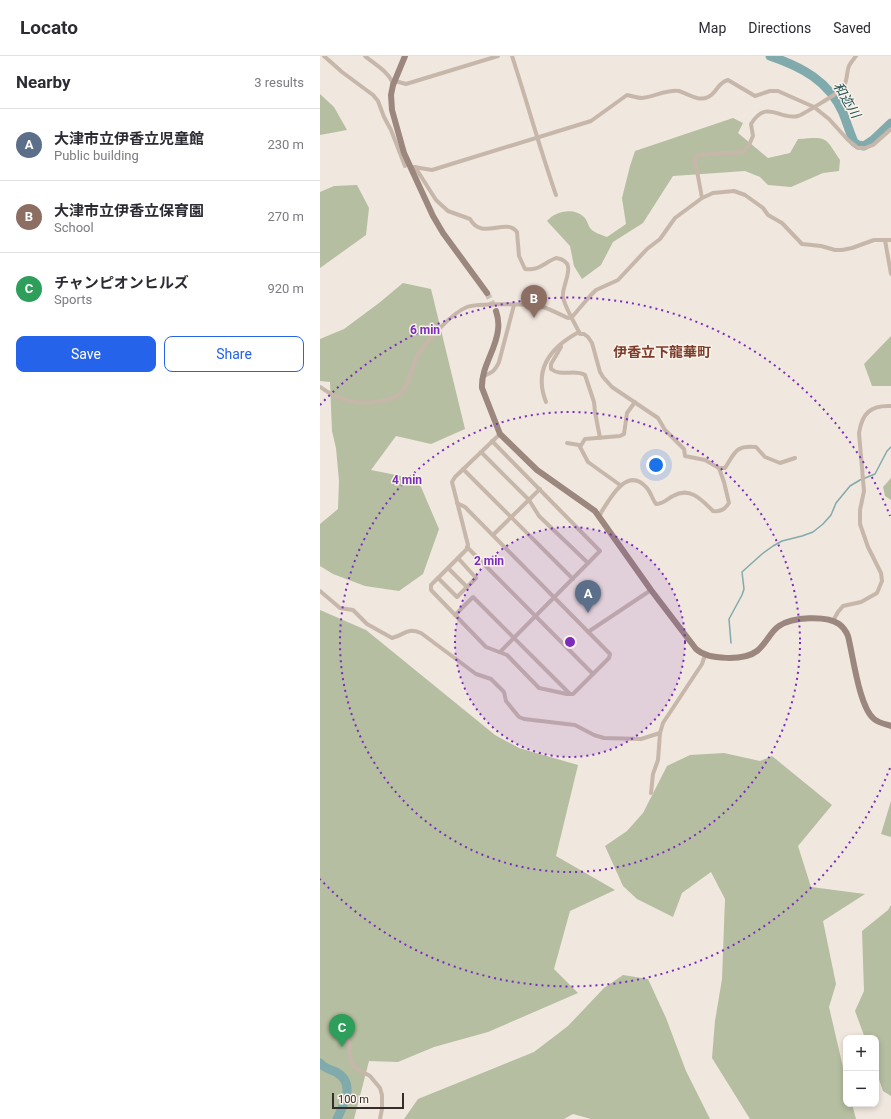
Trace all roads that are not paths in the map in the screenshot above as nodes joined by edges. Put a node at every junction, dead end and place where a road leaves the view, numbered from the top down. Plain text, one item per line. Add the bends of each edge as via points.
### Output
1 (324, 56) edge
2 (365, 56) edge
3 (405, 56) edge
4 (498, 56) edge
5 (512, 56) edge
6 (856, 56) edge
7 (394, 83) junction
8 (814, 107) junction
9 (891, 129) edge
10 (537, 138) junction
11 (410, 167) junction
12 (556, 195) dead end
13 (702, 198) junction
14 (885, 240) junction
15 (891, 240) edge
16 (891, 274) edge
17 (487, 293) tunnel mouth
18 (514, 305) junction
19 (496, 311) tunnel mouth
20 (572, 317) junction
21 (579, 332) junction
22 (560, 345) junction
23 (483, 376) junction
24 (320, 387) edge
25 (546, 402) dead end
26 (635, 402) junction
27 (891, 406) edge
28 (500, 434) junction
29 (600, 438) junction
30 (492, 441) junction
31 (567, 443) dead end
32 (580, 447) junction
33 (481, 452) junction
34 (795, 458) dead end
35 (719, 468) junction
36 (463, 469) junction
37 (620, 485) junction
38 (540, 489) junction
39 (529, 500) junction
40 (457, 504) junction
41 (599, 516) junction
42 (511, 517) junction
43 (493, 535) junction
44 (467, 547) junction
45 (458, 558) junction
46 (588, 564) junction
47 (448, 568) junction
48 (438, 578) junction
49 (573, 578) junction
50 (467, 587) junction
51 (651, 590) junction
52 (320, 591) edge
53 (554, 597) junction
54 (455, 615) junction
55 (536, 616) junction
56 (834, 619) dead end
57 (588, 632) junction
58 (514, 638) junction
59 (500, 652) junction
60 (705, 655) junction
61 (593, 674) junction
62 (570, 694) junction
63 (891, 726) edge
64 (660, 733) junction
65 (651, 793) dead end
66 (337, 1019) dead end
67 (380, 1119) edge

1 - 11 street via 378,101
2 - 7 street
3 - 7 street
4 - 7 street via 406,84
5 - 10 street
6 - 8 street via 848,66 842,89
7 - 11 street via 391,95 392,110
8 - 9 street via 858,148 873,145
8 - 10 street via 778,91 755,96 728,80 722,82 709,97 703,99 678,91 642,98 627,95 591,121
8 - 13 street via 798,116 775,112 762,113 751,124 753,136 742,152 697,156 695,165
10 - 11 street via 432,170
10 - 12 street
11 - 17 street via 443,233
11 - 20 street via 448,211 470,218 477,228 515,229 519,256 525,269 537,269 556,258 563,259 568,272 563,296
13 - 14 street via 713,193 734,191 745,195 763,208 768,215 782,223 802,244 842,250 874,240
13 - 20 street via 675,218 660,239 618,280 596,290
14 - 15 street
14 - 16 street
18 - 20 street via 539,306 568,318
18 - 23 street via 496,370
18 - 24 street via 475,305 458,312 420,351 405,389 400,394 361,403 340,398
19 - 23 street via 498,330
20 - 21 street
21 - 22 street
21 - 26 street via 592,343 603,377 612,387
22 - 25 street via 544,365 542,392
22 - 29 street via 551,369 559,373 581,372 585,375 594,402
23 - 28 street via 482,388
26 - 29 street via 627,413 624,434
26 - 35 street via 658,418 665,430 684,449 685,456 705,460
27 - 56 street via 877,407 864,416 860,432 864,491 860,524 882,581 877,594 861,602 843,606
28 - 30 street
28 - 41 street via 537,470
29 - 32 street via 585,439
30 - 33 street
30 - 38 street
31 - 32 street
32 - 37 street via 588,462
33 - 36 street
33 - 39 street
34 - 35 street via 780,464 765,457 756,447 745,446 735,452 725,468
35 - 37 street via 729,503 725,509 718,512 713,511 693,493 675,495 661,504 656,504 640,482 625,482
36 - 40 street via 452,482
36 - 42 street
37 - 41 street
38 - 39 street
38 - 46 street via 600,551
39 - 42 street
39 - 46 street via 539,516
40 - 43 street via 465,507
40 - 44 street
41 - 51 street
42 - 43 street
42 - 49 street
43 - 53 street
44 - 45 street
44 - 55 street
45 - 47 street
45 - 50 street via 476,578
46 - 49 street
47 - 48 street
47 - 50 street
48 - 50 street via 457,597
48 - 54 street via 431,585 431,590
49 - 53 street
51 - 57 street
51 - 60 street via 700,654
52 - 64 street via 340,608 353,610 367,624 392,638 407,631 415,630 421,633 476,674 491,679 504,692 506,701 518,717 575,725 604,738 641,739
53 - 55 street
53 - 57 street
54 - 58 street via 473,597
54 - 59 street via 486,647
55 - 58 street
55 - 61 street
57 - 61 street via 610,654 610,658
58 - 59 street
58 - 62 street
59 - 62 street via 540,688
60 - 63 street via 732,658 751,655 758,651 773,631 787,622 825,618 833,621 844,629 848,636 864,706 873,718
60 - 64 street via 702,664 663,723
61 - 62 street
64 - 65 street via 658,760
66 - 67 street via 349,1042 354,1067 370,1076 380,1088

